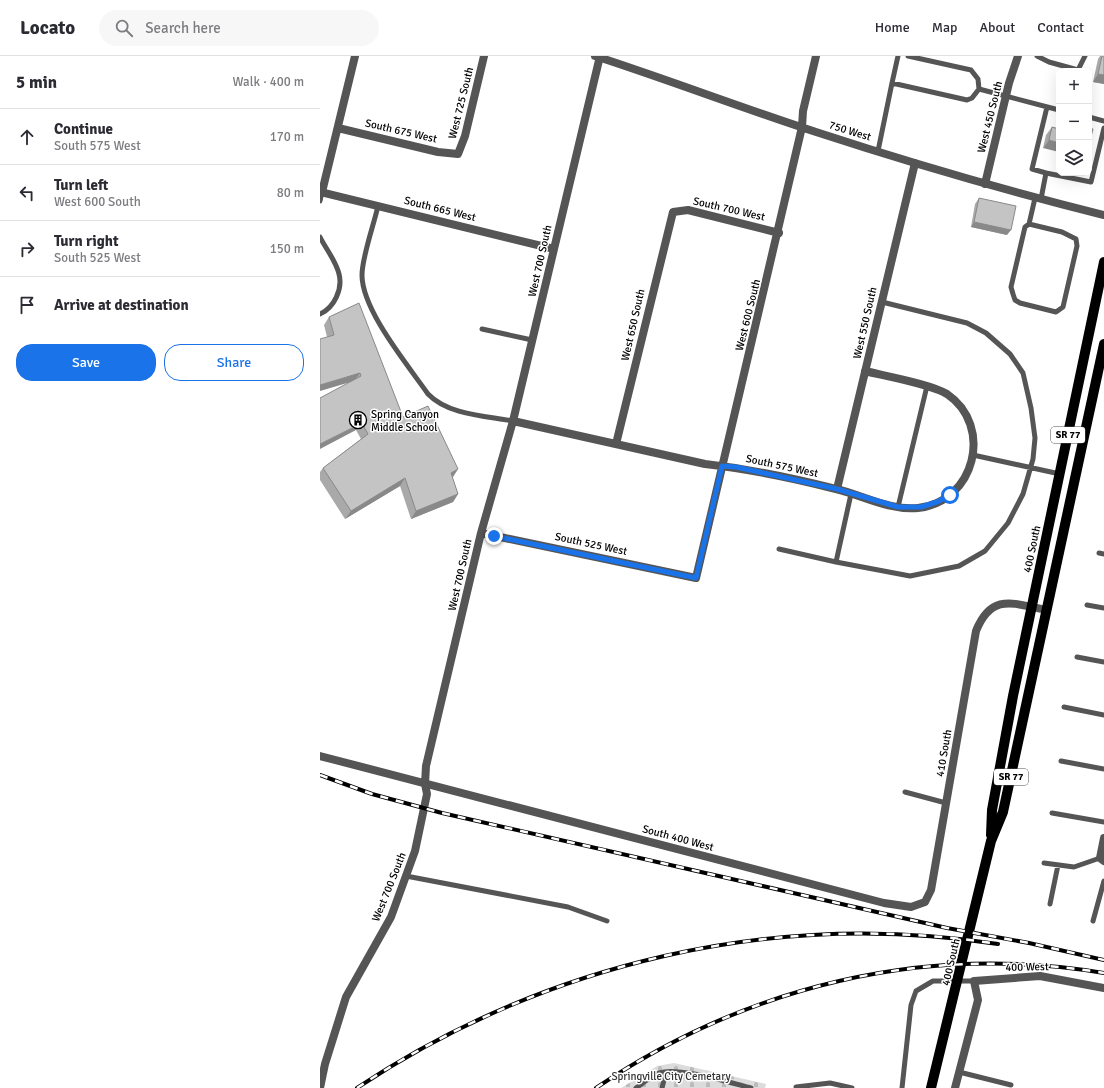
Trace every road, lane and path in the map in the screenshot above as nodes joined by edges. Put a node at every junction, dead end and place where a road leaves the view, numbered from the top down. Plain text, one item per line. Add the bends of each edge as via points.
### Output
1 (355, 56) edge
2 (484, 56) edge
3 (816, 56) edge
4 (898, 56) edge
5 (908, 56) edge
6 (1018, 56) edge
7 (1037, 56) edge
8 (1085, 56) edge
9 (598, 57) edge
10 (928, 58) edge
11 (892, 83) junction
12 (979, 89) junction
13 (1006, 96) junction
14 (1047, 107) junction
15 (1056, 109) edge
16 (1092, 118) edge
17 (1104, 121) edge
18 (802, 127) junction
19 (338, 128) junction
20 (1104, 128) edge
21 (878, 151) junction
22 (458, 154) joint
23 (915, 163) junction
24 (1046, 173) junction
25 (985, 184) junction
26 (321, 192) edge
27 (1038, 198) junction
28 (320, 201) edge
29 (378, 206) junction
30 (673, 212) joint
31 (1104, 215) edge
32 (1029, 224) junction
33 (779, 233) junction
34 (320, 237) edge
35 (554, 249) junction
36 (1104, 262) edge
37 (882, 302) junction
38 (320, 314) edge
39 (482, 329) dead end
40 (532, 340) junction
41 (1104, 344) edge
42 (865, 371) junction
43 (927, 386) junction
44 (513, 421) junction
45 (616, 444) junction
46 (974, 455) junction
47 (722, 466) junction
48 (1031, 467) junction
49 (1060, 474) junction
50 (837, 489) junction
51 (852, 494) junction
52 (898, 507) junction
53 (481, 533) junction
54 (779, 549) dead end
55 (836, 562) junction
56 (696, 578) joint
57 (1087, 604) dead end
58 (1032, 608) junction
59 (1104, 608) edge
60 (1047, 610) junction
61 (1077, 657) dead end
62 (1104, 662) edge
63 (1064, 708) dead end
64 (1104, 715) edge
65 (320, 756) edge
66 (1061, 761) dead end
67 (1104, 769) edge
68 (425, 784) junction
69 (905, 792) dead end
70 (946, 803) junction
71 (1052, 813) dead end
72 (1104, 822) edge
73 (1104, 838) edge
74 (991, 841) junction
75 (1102, 860) edge
76 (1044, 863) dead end
77 (1058, 865) junction
78 (406, 876) junction
79 (1104, 880) edge
80 (925, 902) joint
81 (1050, 904) dead end
82 (607, 921) dead end
83 (1093, 921) dead end
84 (974, 981) junction
85 (1104, 988) edge
86 (666, 1072) junction
87 (960, 1072) junction
88 (1010, 1085) dead end
89 (796, 1087) dead end
90 (320, 1088) edge
91 (636, 1088) edge
92 (662, 1088) edge
93 (751, 1088) edge
94 (852, 1088) edge
95 (902, 1088) edge
96 (931, 1088) edge
97 (955, 1088) edge

1 - 19 street
2 - 22 street, West 725 South via 465,136
3 - 18 street, West 600 South via 803,111
4 - 11 lane
5 - 10 lane
6 - 13 street, West 450 South
7 - 8 lane via 1078,70
9 - 18 street, 750 West
9 - 35 street, West 700 South
10 - 12 lane via 971,70 978,79
11 - 12 lane via 967,100
11 - 21 lane
12 - 13 lane
13 - 14 lane
13 - 25 street, West 450 South
14 - 15 lane
14 - 24 lane via 1032,169
16 - 17 lane
18 - 21 street, 750 West
18 - 33 street, West 600 South
19 - 22 street, South 675 West via 438,152
19 - 26 street
20 - 24 lane via 1091,182
21 - 23 street, 750 West
23 - 25 street, 750 West
23 - 37 street, West 550 South
24 - 27 lane
25 - 27 street, 750 West
26 - 28 lane
26 - 29 street, South 665 West
27 - 31 street, 750 West
27 - 32 lane
29 - 35 street, South 665 West
29 - 44 lane via 362,272 362,284 375,316 436,403 452,409
30 - 33 street, South 700 West via 688,210
30 - 45 street, West 650 South
32 - 32 lane via 1025,227 1011,287 1013,294 1015,300 1020,303 1056,312 1063,307 1077,246 1076,239 1062,232
33 - 47 street, West 600 South
34 - 38 lane via 340,275 339,292 335,301
35 - 40 street, West 700 South
36 - 49 main road, 400 South / SR 77
37 - 42 street, West 550 South
37 - 48 lane via 967,322 986,333 1010,354 1023,373 1032,408 1035,438
39 - 40 lane
40 - 44 street, West 700 South
41 - 60 main road, 400 South / SR 77
42 - 43 street
42 - 50 street, West 550 South
43 - 46 street via 947,394 962,411 972,433
43 - 52 lane
44 - 45 street, South 575 West
44 - 53 street, West 700 South
45 - 47 street, South 575 West
46 - 48 lane
46 - 52 street, South 575 West via 965,477 950,495 921,507
47 - 50 street, South 575 West
47 - 56 street, West 600 South
48 - 49 lane
48 - 55 lane via 1023,494 1008,523 985,551 959,566 910,576
49 - 58 main road, 400 South / SR 77
50 - 51 street, South 575 West
51 - 52 street, South 575 West
51 - 55 lane
53 - 56 street, South 525 West
53 - 68 street, West 700 South via 426,766
54 - 55 lane
57 - 59 lane
58 - 60 street
58 - 70 street, 410 South via 1002,602 989,610 980,620
58 - 74 main road, 400 South / SR 77 via 994,797
60 - 74 main road, 400 South / SR 77 via 1003,812
61 - 62 lane
63 - 64 lane
65 - 68 street, South 400 West
66 - 67 lane
68 - 78 street, West 700 South via 427,794 415,851
68 - 80 street, South 400 West via 884,903 911,907
69 - 70 lane
70 - 80 street, 410 South via 931,890
71 - 72 lane
73 - 75 street
74 - 96 main road, 400 South / SR 77
75 - 77 lane via 1079,866
76 - 77 lane
77 - 81 lane
78 - 82 lane via 568,907
78 - 90 street, West 700 South via 391,917 346,997
79 - 83 lane
84 - 85 street, 400 West via 1040,976
84 - 87 street via 978,1000
84 - 95 lane via 933,982 916,991 911,1005
86 - 91 lane via 657,1074
86 - 92 lane
86 - 93 lane via 680,1072
87 - 88 lane
87 - 97 street
89 - 94 lane via 830,1083

